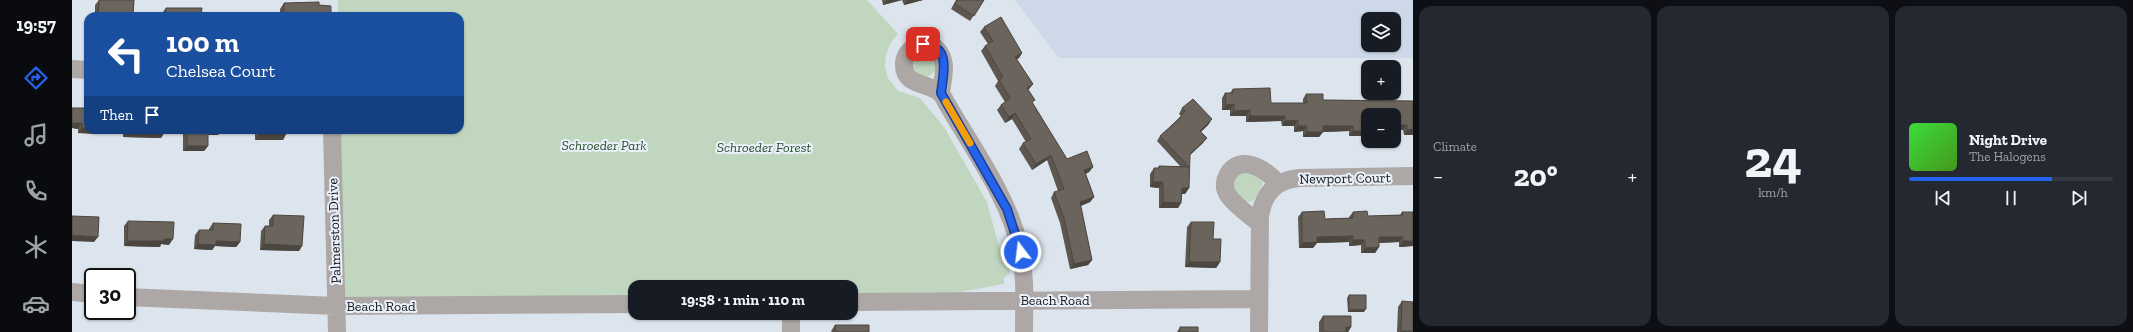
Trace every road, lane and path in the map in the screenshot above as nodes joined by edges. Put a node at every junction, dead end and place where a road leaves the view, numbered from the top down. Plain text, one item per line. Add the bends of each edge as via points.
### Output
1 (72, 69) edge
2 (84, 70) edge
3 (941, 93) dead end
4 (332, 134) edge
5 (1413, 176) edge
6 (1277, 184) junction
7 (1260, 224) junction
8 (72, 292) edge
9 (84, 293) edge
10 (136, 297) edge
11 (1259, 299) junction
12 (1024, 300) junction
13 (858, 302) edge
14 (628, 304) edge
15 (336, 306) junction
16 (791, 320) edge
17 (337, 332) edge
18 (791, 332) edge
19 (1024, 332) edge
20 (1259, 332) edge

1 - 2 street
3 - 12 street via 1001,197 1012,222 1021,252
4 - 15 street, Palmerston Drive
5 - 6 street, Newport Court via 1299,178 1287,179
6 - 7 street via 1262,204
6 - 7 street via 1267,174 1250,165 1240,165 1231,171 1225,180 1228,195
7 - 11 street
8 - 9 street
10 - 15 street, Beach Road
11 - 12 street, Beach Road
11 - 20 street
12 - 13 street, Beach Road
12 - 19 street
14 - 15 street, Beach Road
15 - 17 street, Palmerston Drive
16 - 18 street

